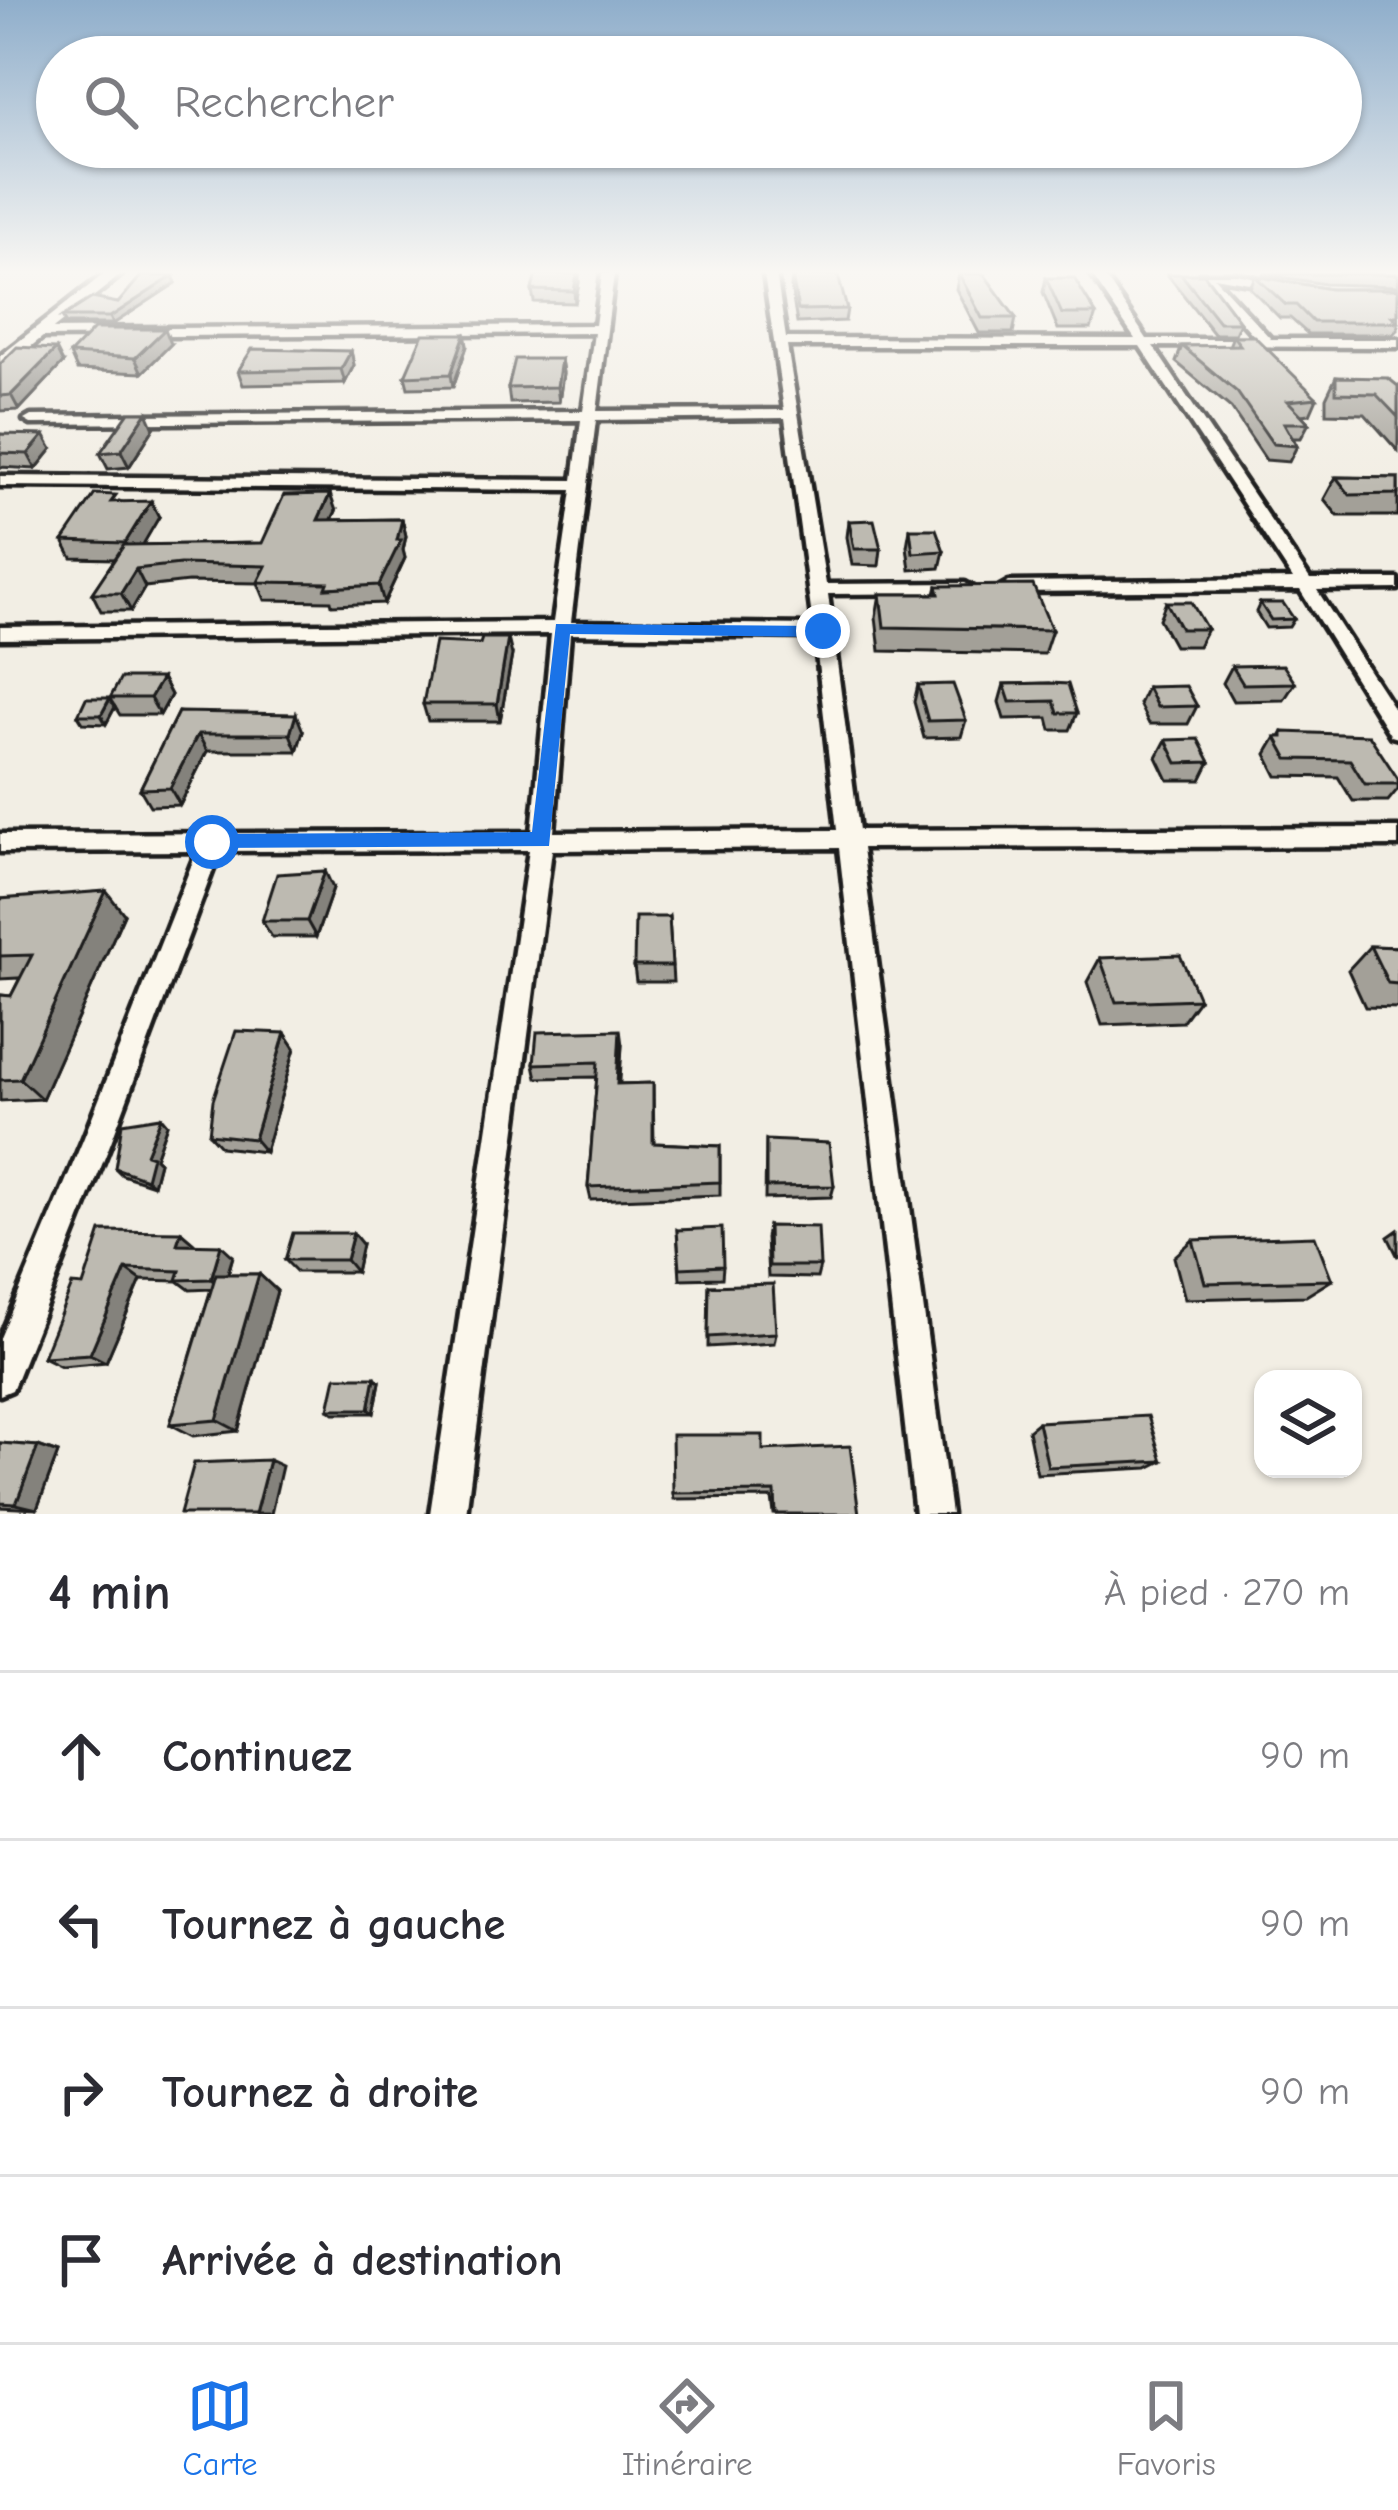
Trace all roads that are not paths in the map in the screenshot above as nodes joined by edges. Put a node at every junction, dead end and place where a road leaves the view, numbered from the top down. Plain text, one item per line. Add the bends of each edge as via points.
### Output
1 (25, 345) edge
2 (599, 345) edge
3 (781, 345) edge
4 (1146, 345) edge
5 (0, 365) edge
6 (790, 414) junction
7 (590, 415) junction
8 (31, 420) dead end
9 (0, 481) edge
10 (581, 485) junction
11 (1305, 584) junction
12 (1398, 584) edge
13 (818, 589) junction
14 (562, 628) junction
15 (823, 631) junction
16 (0, 633) edge
17 (1398, 731) edge
18 (1398, 837) edge
19 (849, 839) junction
20 (542, 841) junction
21 (212, 842) junction
22 (0, 843) edge
23 (0, 1378) edge
24 (448, 1514) edge
25 (933, 1514) edge

1 - 5 main road
2 - 7 street
3 - 6 street
4 - 11 street
6 - 7 street
6 - 13 street
7 - 8 street
7 - 10 street
9 - 10 street
10 - 14 street
11 - 12 street
11 - 13 street
11 - 17 street
13 - 15 street
14 - 15 street
14 - 16 street
14 - 20 street
15 - 19 street
18 - 19 street
19 - 20 street
19 - 25 street
20 - 21 street
20 - 24 street
21 - 22 street
21 - 23 street

